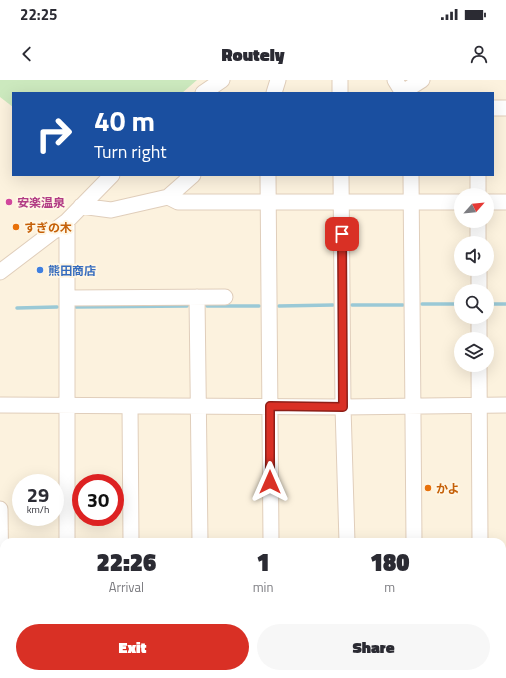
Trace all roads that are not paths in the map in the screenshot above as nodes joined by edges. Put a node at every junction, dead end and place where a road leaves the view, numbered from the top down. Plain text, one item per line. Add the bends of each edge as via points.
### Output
1 (222, 80) edge
2 (278, 80) edge
3 (340, 80) edge
4 (422, 80) edge
5 (400, 88) edge
6 (204, 92) edge
7 (274, 92) edge
8 (340, 92) edge
9 (494, 108) edge
10 (506, 108) edge
11 (111, 176) edge
12 (192, 176) edge
13 (268, 176) edge
14 (341, 176) edge
15 (411, 176) edge
16 (478, 176) edge
17 (478, 188) edge
18 (168, 197) junction
19 (268, 202) junction
20 (412, 202) junction
21 (454, 202) edge
22 (494, 202) edge
23 (506, 202) edge
24 (341, 203) junction
25 (81, 206) junction
26 (67, 221) junction
27 (0, 272) edge
28 (225, 297) dead end
29 (67, 298) junction
30 (197, 304) junction
31 (479, 372) edge
32 (480, 404) junction
33 (0, 405) edge
34 (66, 405) junction
35 (506, 405) edge
36 (130, 406) junction
37 (199, 406) junction
38 (270, 406) junction
39 (413, 406) junction
40 (343, 407) junction
41 (0, 509) edge
42 (1, 538) edge
43 (67, 538) edge
44 (131, 538) edge
45 (200, 538) edge
46 (271, 538) edge
47 (347, 538) edge
48 (414, 538) edge
49 (480, 538) edge

1 - 6 street
2 - 7 street
3 - 8 street
4 - 5 street
9 - 10 street
11 - 25 street
12 - 18 street
13 - 19 street
14 - 24 street
15 - 20 street
16 - 17 street
18 - 19 street via 178,202
18 - 25 street via 111,210
19 - 24 street
19 - 38 street
20 - 21 street
20 - 24 street
20 - 39 street
22 - 23 street
24 - 40 street
25 - 26 street
26 - 27 street
26 - 29 street
28 - 30 street
29 - 30 street
29 - 34 street
30 - 37 street
31 - 32 street
32 - 35 street
32 - 39 street
32 - 49 street
33 - 34 street
34 - 36 street
34 - 43 street
36 - 37 street
36 - 44 street
37 - 38 street
37 - 45 street
38 - 40 street
38 - 46 street
39 - 40 street
39 - 48 street
40 - 47 street
41 - 42 street

